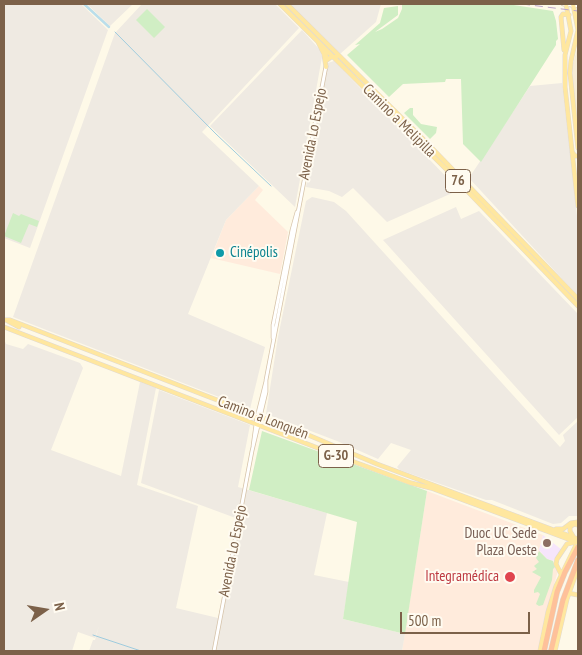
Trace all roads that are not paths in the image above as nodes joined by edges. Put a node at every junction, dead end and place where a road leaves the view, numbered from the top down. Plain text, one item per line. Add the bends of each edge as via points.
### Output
1 (280, 4) edge
2 (287, 4) edge
3 (565, 4) edge
4 (575, 5) edge
5 (568, 15) junction
6 (577, 16) edge
7 (315, 31) junction
8 (578, 32) edge
9 (316, 38) junction
10 (563, 38) junction
11 (570, 38) junction
12 (323, 45) junction
13 (565, 55) junction
14 (336, 57) junction
15 (344, 60) junction
16 (327, 64) junction
17 (353, 72) junction
18 (578, 144) edge
19 (578, 148) edge
20 (572, 150) junction
21 (578, 156) edge
22 (452, 171) junction
23 (578, 206) edge
24 (578, 299) edge
25 (578, 306) edge
26 (5, 320) edge
27 (21, 326) junction
28 (4, 327) edge
29 (18, 333) junction
30 (226, 403) junction
31 (222, 412) junction
32 (259, 417) junction
33 (257, 426) junction
34 (294, 429) junction
35 (291, 438) junction
36 (430, 484) junction
37 (448, 488) dead end
38 (512, 509) dead end
39 (514, 515) junction
40 (520, 523) dead end
41 (578, 523) edge
42 (536, 527) junction
43 (552, 529) junction
44 (562, 536) junction
45 (577, 541) edge
46 (565, 546) junction
47 (578, 560) edge
48 (565, 565) junction
49 (557, 566) junction
50 (578, 568) edge
51 (560, 574) junction
52 (568, 593) junction
53 (578, 595) edge
54 (562, 619) joint
55 (214, 651) edge
56 (542, 651) edge
57 (553, 651) edge

1 - 9 main road, Camino a Melipilla / 76
2 - 7 main road, Camino a Melipilla / 76
3 - 4 main road
3 - 5 main road
4 - 6 main road
5 - 6 main road
5 - 10 main road via 561,17
5 - 11 main road
6 - 8 main road
7 - 12 main road
7 - 15 main road, Camino a Melipilla / 76
8 - 18 main road via 570,68
9 - 12 main road, Camino a Melipilla / 76
9 - 16 main road
10 - 11 main road
10 - 13 main road
11 - 13 main road
12 - 14 main road, Camino a Melipilla / 76
12 - 16 main road
13 - 20 main road
14 - 15 main road
14 - 16 main road
14 - 17 main road, Camino a Melipilla / 76
15 - 17 main road, Camino a Melipilla / 76
16 - 32 main road, Avenida Lo Espejo via 273,328 266,392
17 - 22 main road, Camino a Melipilla / 76
18 - 19 main road
18 - 20 main road
20 - 21 main road
20 - 23 main road
22 - 24 main road, Camino a Melipilla / 76
22 - 25 main road, Camino a Melipilla / 76
26 - 27 main road, Camino a Lonquén / G-30
27 - 29 main road
27 - 30 main road, Camino a Lonquén / G-30
28 - 29 main road, Camino a Lonquén / G-30
29 - 31 main road, Camino a Lonquén / G-30
30 - 31 main road via 220,406
30 - 32 main road, Camino a Lonquén / G-30
31 - 33 main road, Camino a Lonquén / G-30
32 - 33 main road, Avenida Lo Espejo
32 - 34 main road, Camino a Lonquén / G-30
33 - 35 main road, Camino a Lonquén / G-30
33 - 55 main road, Avenida Lo Espejo
34 - 35 main road via 297,435
34 - 36 main road, Camino a Lonquén / G-30
35 - 42 main road, Camino a Lonquén / G-30
36 - 37 main road
36 - 39 main road, Camino a Lonquén / G-30
38 - 39 main road
39 - 43 main road, Camino a Lonquén / G-30
40 - 42 main road
41 - 43 main road via 571,522 563,529
41 - 45 main road via 570,528
42 - 44 main road, Camino a Lonquén / G-30
43 - 45 main road, Camino a Lonquén / G-30
44 - 45 main road, Camino a Lonquén / G-30
44 - 46 main road
45 - 46 main road
45 - 48 main road
45 - 56 highway via 559,587
46 - 49 main road via 557,559
47 - 57 highway via 564,594
48 - 49 main road
48 - 51 main road
49 - 51 main road
50 - 52 main road
51 - 56 main road via 550,605
52 - 53 main road
52 - 54 main road
54 - 57 highway

